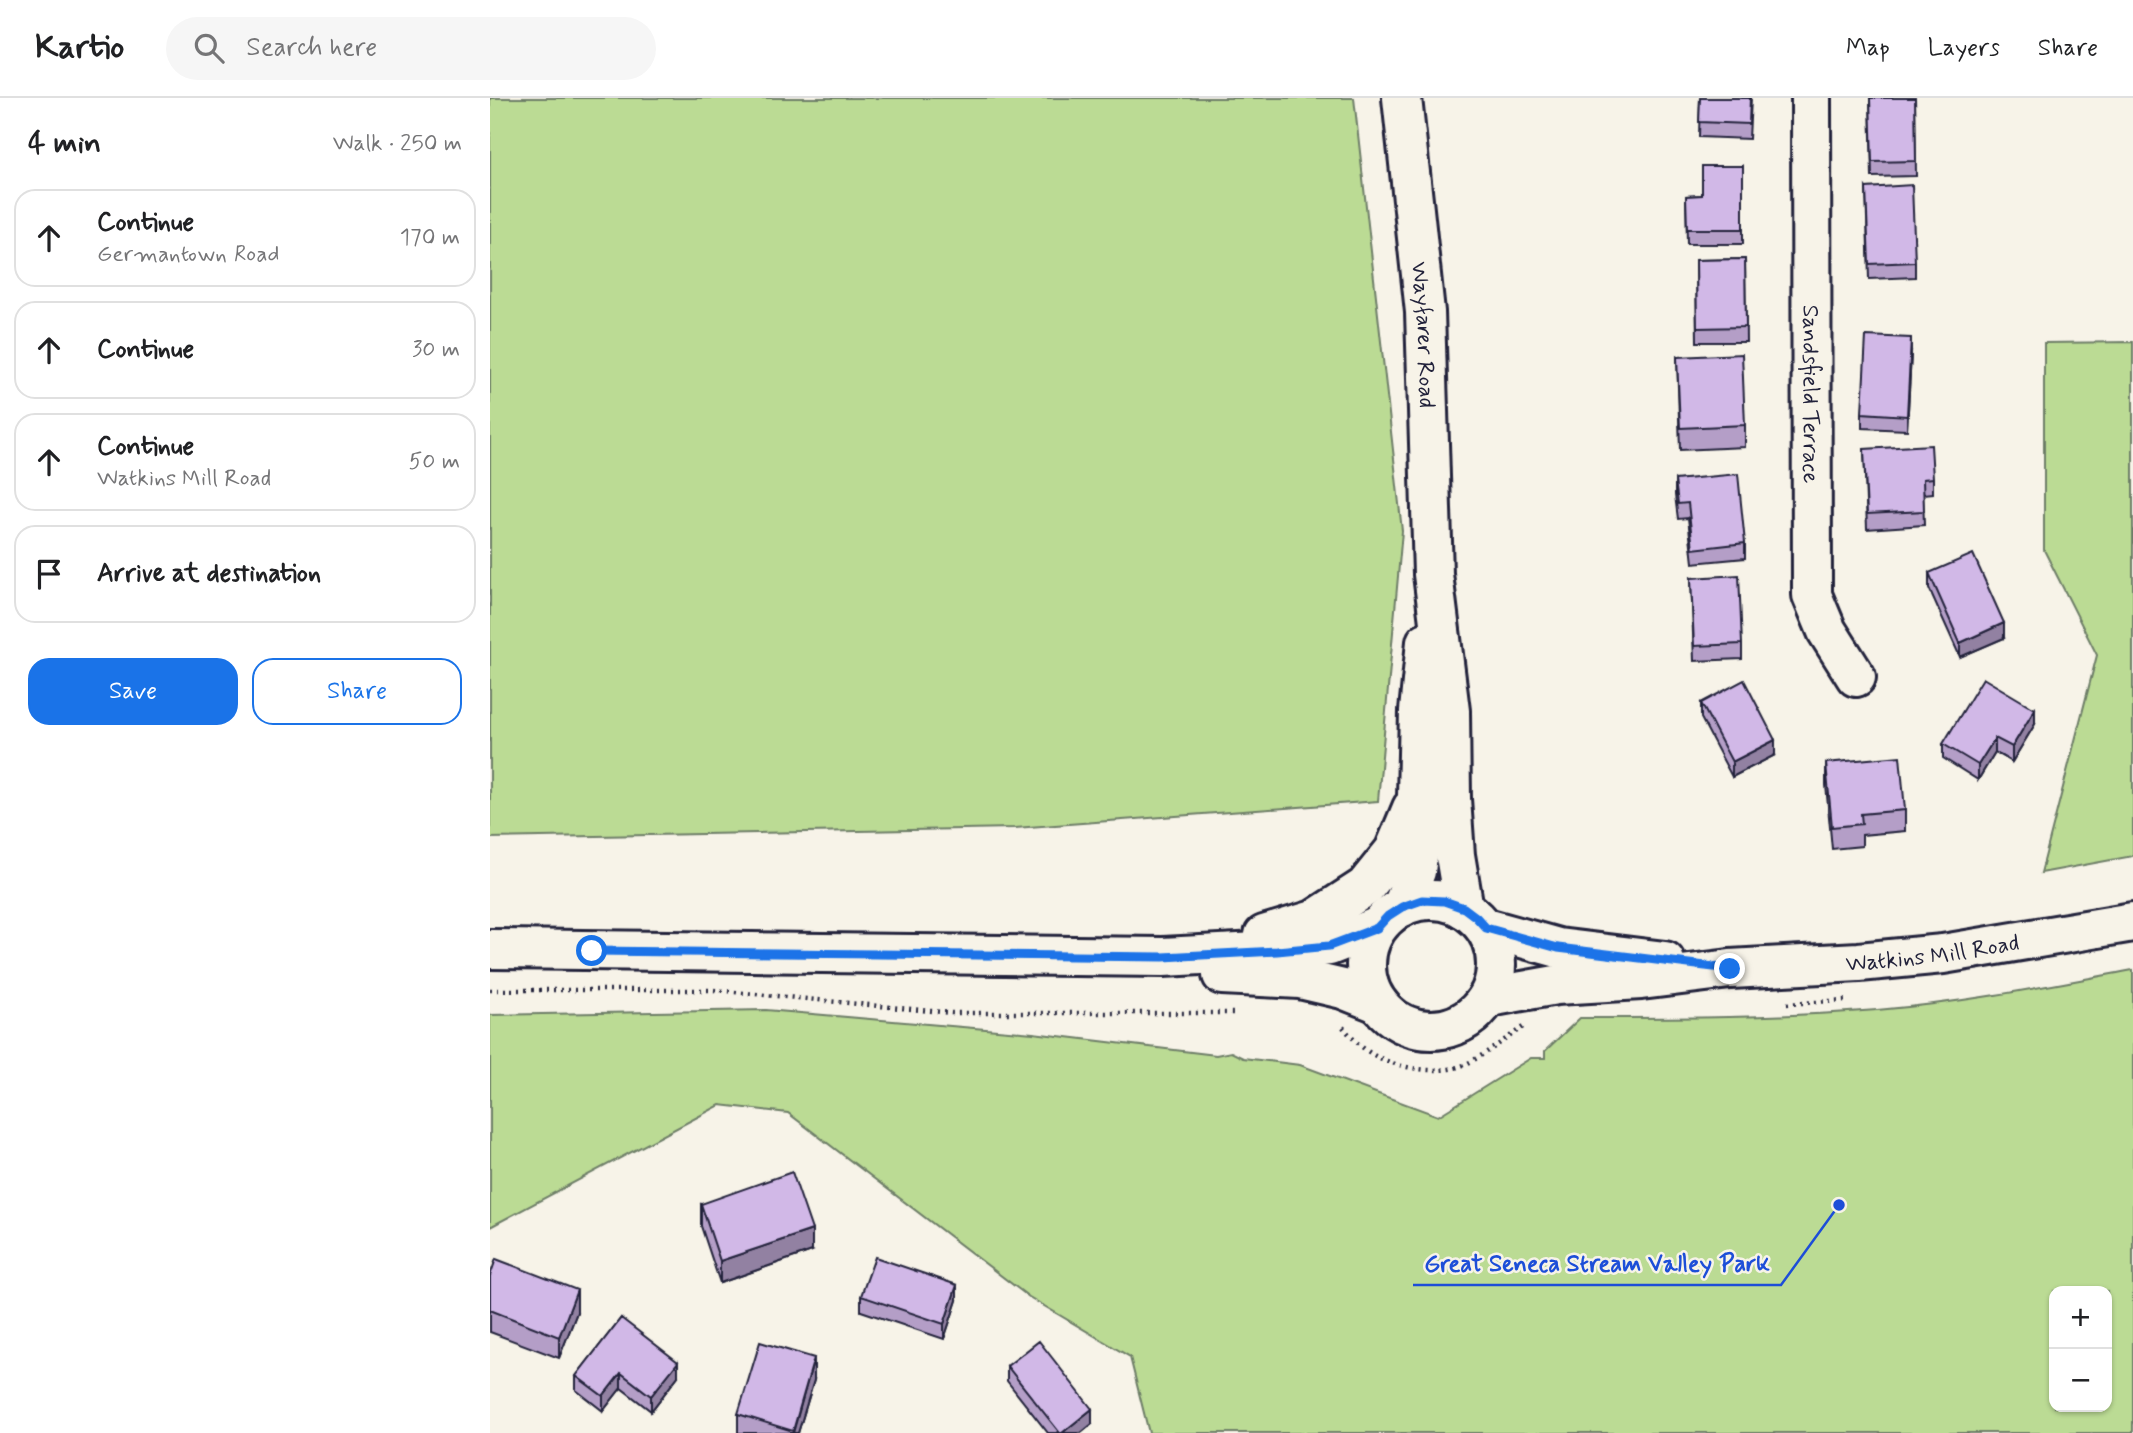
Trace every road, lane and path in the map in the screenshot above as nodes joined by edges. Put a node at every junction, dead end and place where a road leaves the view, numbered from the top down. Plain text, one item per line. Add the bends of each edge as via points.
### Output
1 (1402, 98) edge
2 (1811, 98) edge
3 (1433, 574) junction
4 (1856, 677) dead end
5 (1417, 797) junction
6 (1390, 917) junction
7 (1475, 918) junction
8 (2133, 922) edge
9 (490, 949) edge
10 (1163, 957) junction
11 (1730, 969) junction
12 (490, 990) edge
13 (1489, 997) junction
14 (1378, 1003) junction
15 (1244, 1013) dead end
16 (1339, 1024) dead end
17 (1529, 1024) dead end

1 - 3 street, Wayfarer Road via 1425,312
2 - 4 street, Sandsfield Terrace via 1812,595 1827,631
3 - 5 street, Wayfarer Road via 1419,711
3 - 7 street, Wayfarer Road via 1450,711 1455,855
5 - 6 street, Wayfarer Road via 1421,832 1416,871
5 - 10 street via 1394,851 1366,887 1314,920
6 - 7 street via 1422,900 1444,901
6 - 10 street via 1329,946
6 - 14 street via 1370,942 1366,963 1368,984
7 - 11 street, Watkins Mill Road via 1558,948
7 - 13 street via 1494,945 1497,962
8 - 11 street, Watkins Mill Road via 1943,954
9 - 10 street
10 - 14 street via 1225,976 1300,979
11 - 13 street, Watkins Mill Road via 1556,985
12 - 15 path via 714,990 952,1013
13 - 14 street via 1475,1014 1435,1030 1413,1028
16 - 17 path via 1378,1058 1437,1070 1461,1066

